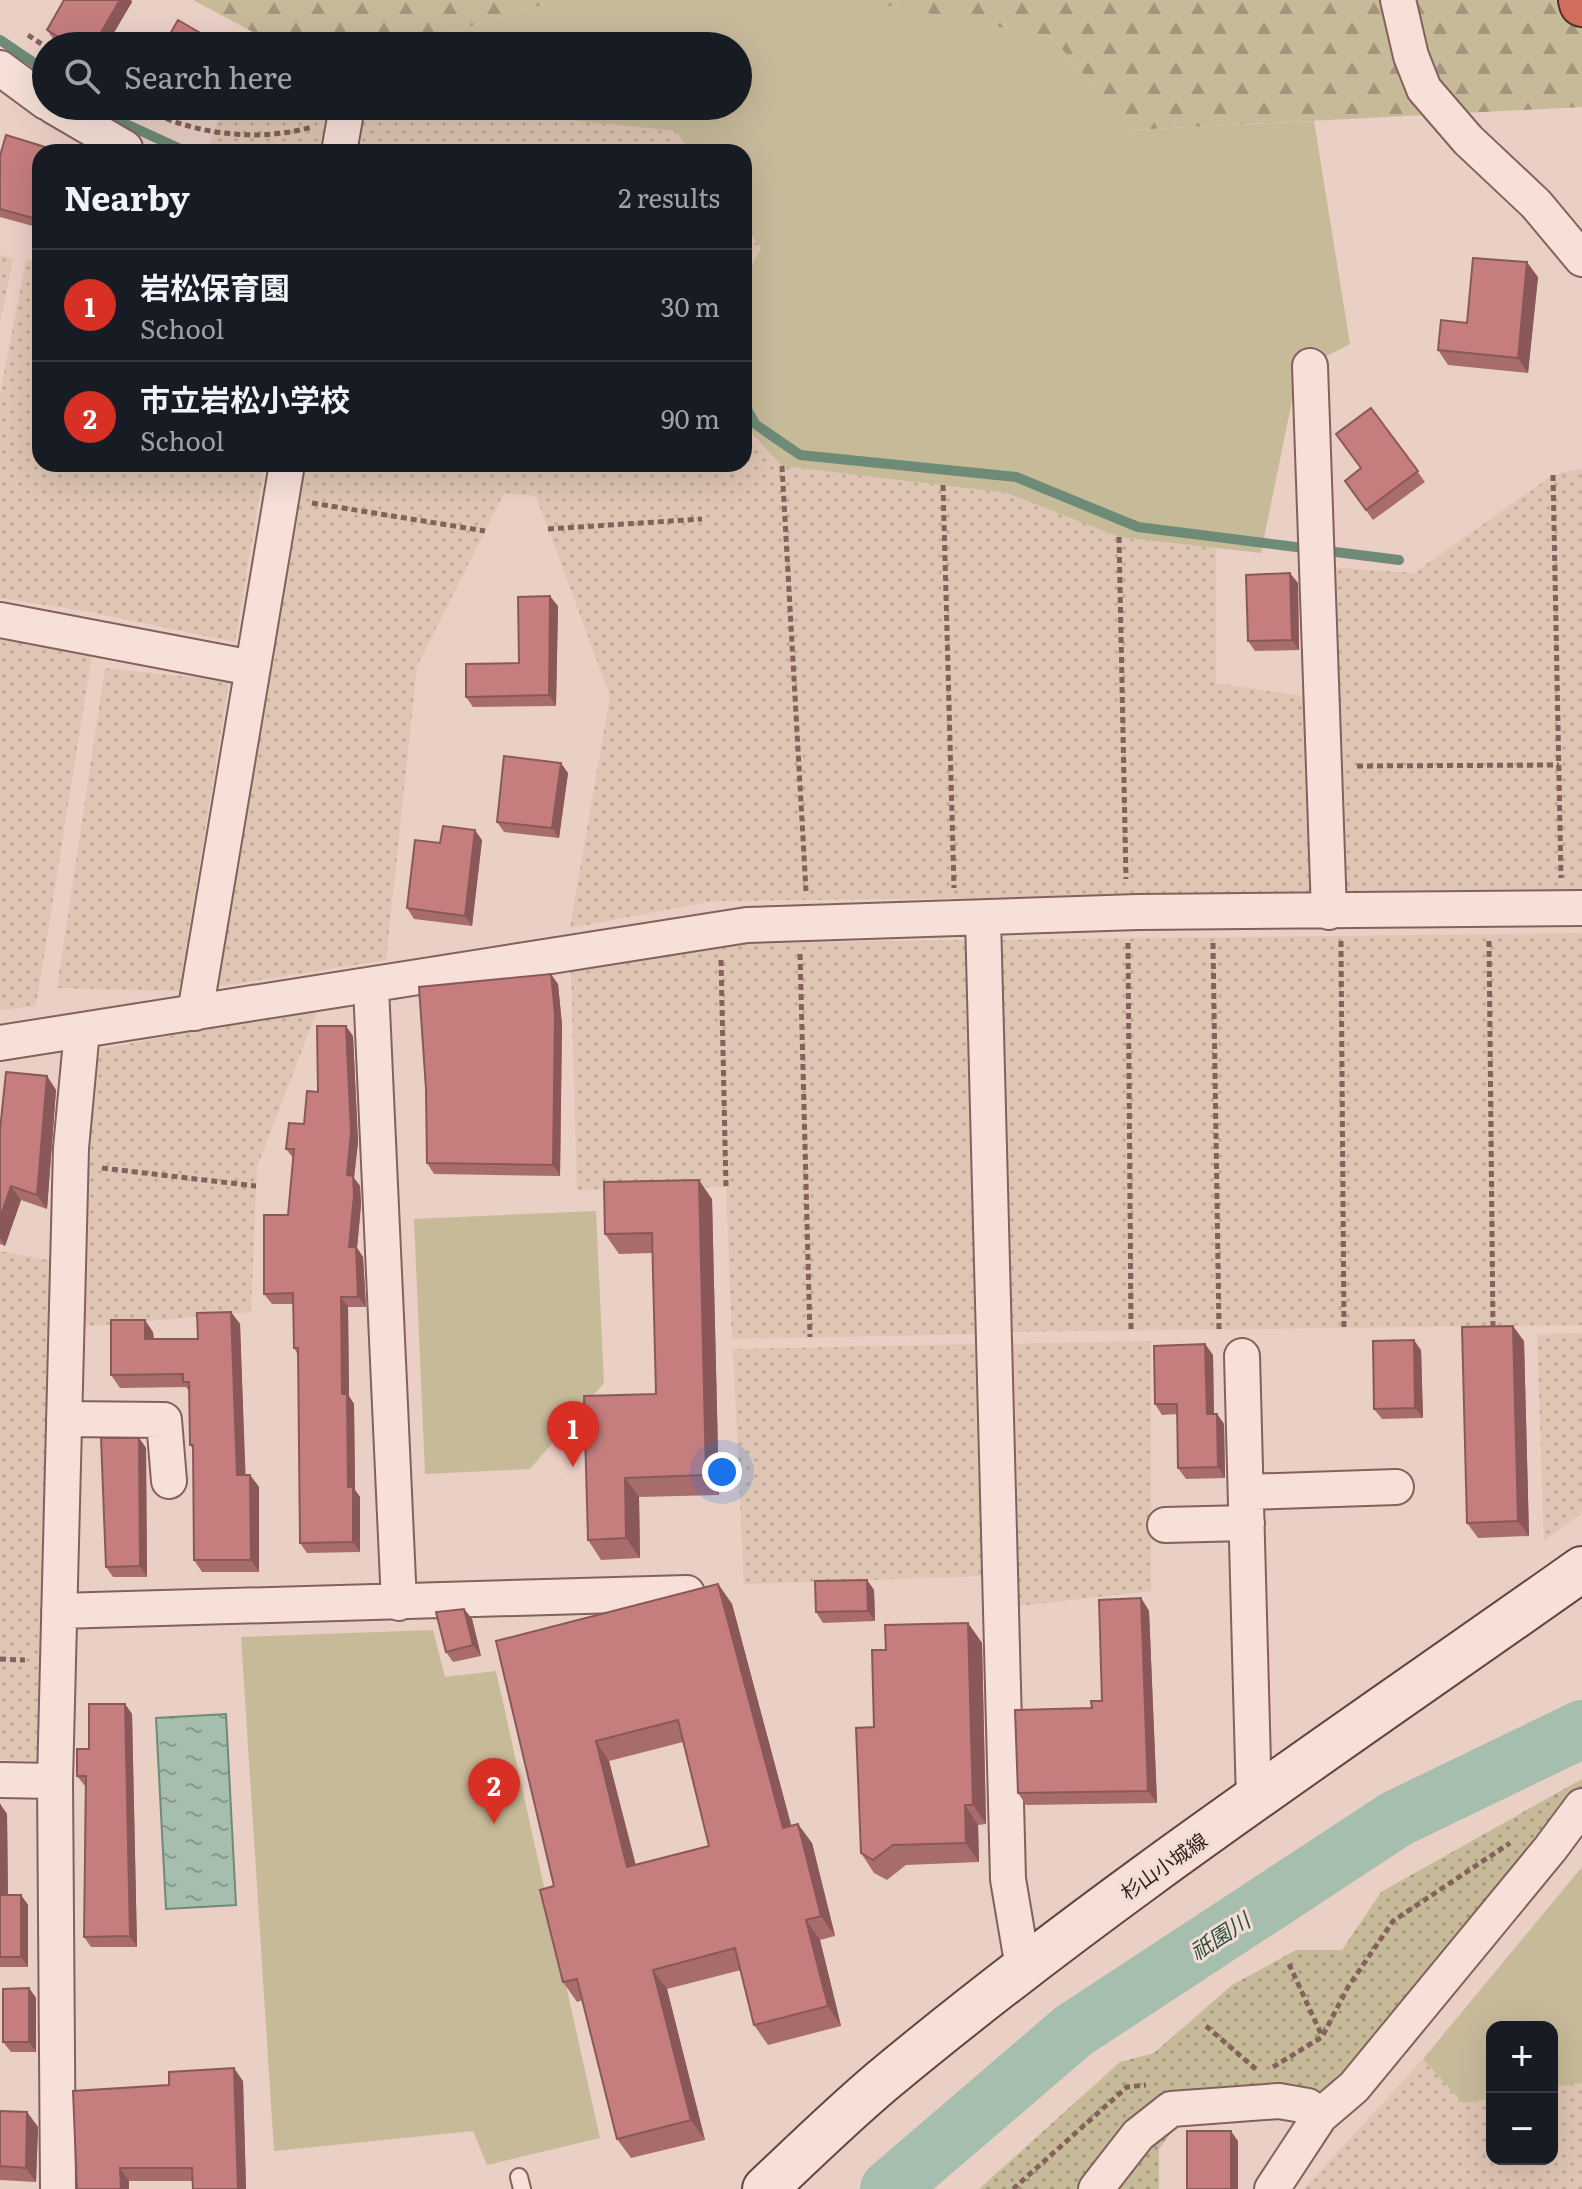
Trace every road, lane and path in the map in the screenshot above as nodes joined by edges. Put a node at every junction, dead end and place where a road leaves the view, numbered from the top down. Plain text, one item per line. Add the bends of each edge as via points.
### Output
1 (1398, 0) edge
2 (28, 35) dead end
3 (32, 38) edge
4 (0, 68) edge
5 (32, 92) edge
6 (77, 120) edge
7 (164, 120) edge
8 (342, 137) edge
9 (118, 144) edge
10 (1582, 259) edge
11 (1310, 366) dead end
12 (782, 466) dead end
13 (286, 472) edge
14 (1553, 475) dead end
15 (943, 485) dead end
16 (296, 500) dead end
17 (702, 519) dead end
18 (548, 529) dead end
19 (485, 531) dead end
20 (1119, 537) dead end
21 (0, 620) edge
22 (252, 668) junction
23 (1559, 765) junction
24 (1352, 766) dead end
25 (1126, 881) dead end
26 (955, 898) dead end
27 (806, 900) dead end
28 (1572, 900) edge
29 (983, 918) junction
30 (1335, 924) junction
31 (1489, 934) dead end
32 (1213, 937) dead end
33 (1128, 938) dead end
34 (800, 942) dead end
35 (720, 947) dead end
36 (371, 987) junction
37 (195, 1013) junction
38 (82, 1030) junction
39 (0, 1043) edge
40 (97, 1167) dead end
41 (256, 1186) dead end
42 (726, 1187) dead end
43 (1493, 1328) edge
44 (1344, 1329) dead end
45 (1219, 1330) dead end
46 (1131, 1331) dead end
47 (810, 1337) dead end
48 (1242, 1356) dead end
49 (64, 1419) junction
50 (169, 1481) dead end
51 (1396, 1487) dead end
52 (1246, 1507) junction
53 (1165, 1525) dead end
54 (1582, 1569) edge
55 (687, 1593) edge
56 (399, 1603) junction
57 (59, 1611) junction
58 (0, 1659) edge
59 (38, 1660) dead end
60 (0, 1780) edge
61 (55, 1781) junction
62 (1254, 1801) junction
63 (1582, 1806) edge
64 (1512, 1841) dead end
65 (1289, 1964) dead end
66 (1023, 1968) junction
67 (1206, 2026) dead end
68 (1322, 2037) junction
69 (1262, 2074) junction
70 (1247, 2076) dead end
71 (1157, 2084) dead end
72 (1320, 2116) junction
73 (58, 2189) edge
74 (765, 2189) edge
75 (1013, 2189) edge
76 (1096, 2189) edge
77 (1272, 2189) edge

1 - 10 street via 1424,89
2 - 3 path
4 - 5 street
6 - 9 street
7 - 8 path via 215,133
11 - 30 street
12 - 27 path
13 - 22 street
14 - 23 path
15 - 26 path
16 - 19 path
17 - 18 path
20 - 25 path
21 - 22 street
22 - 37 street
23 - 24 path
23 - 28 path
28 - 30 street
29 - 30 street via 1138,912
29 - 36 street via 747,925
29 - 66 street via 1008,1879
30 - 44 path
31 - 43 path
32 - 45 path
33 - 46 path
34 - 47 path
35 - 42 path
36 - 37 street
36 - 56 street
37 - 38 street
38 - 39 street
38 - 49 street via 71,1148
40 - 41 path
48 - 52 street
49 - 50 street via 164,1420
49 - 57 street
51 - 52 street
52 - 53 street
52 - 62 street
54 - 62 main road, 杉山小城線
55 - 56 street
56 - 57 street
57 - 61 street
58 - 59 path
60 - 61 street
61 - 73 street
62 - 66 main road, 杉山小城線
63 - 72 street via 1354,2087
64 - 68 path via 1393,1921
65 - 68 path
66 - 74 main road, 杉山小城線 via 878,2084
67 - 69 path
68 - 69 path
69 - 70 path
71 - 75 path via 1127,2087
72 - 76 street via 1308,2106 1279,2101 1171,2109 1138,2135
72 - 77 street

